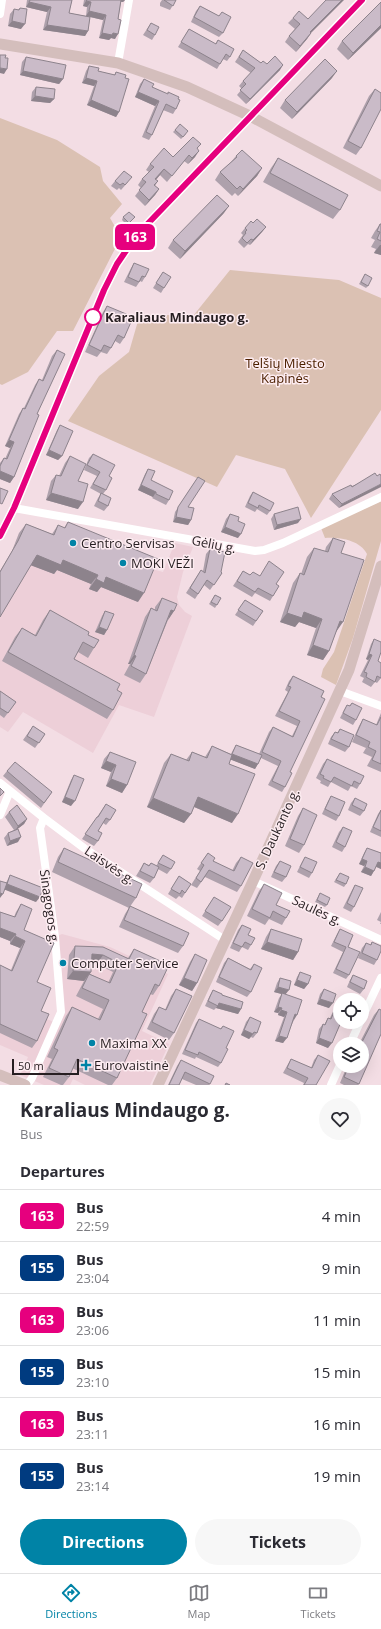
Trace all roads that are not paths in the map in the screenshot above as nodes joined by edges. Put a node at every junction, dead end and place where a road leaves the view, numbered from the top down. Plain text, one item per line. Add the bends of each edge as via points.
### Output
1 (2, 0) edge
2 (129, 0) edge
3 (362, 0) edge
4 (0, 14) edge
5 (0, 44) edge
6 (118, 63) junction
7 (250, 116) junction
8 (381, 186) edge
9 (381, 497) edge
10 (14, 508) junction
11 (0, 536) edge
12 (381, 566) edge
13 (340, 691) junction
14 (381, 706) edge
15 (0, 783) edge
16 (10, 791) junction
17 (0, 815) edge
18 (44, 818) junction
19 (253, 881) junction
20 (225, 940) junction
21 (381, 940) edge
22 (381, 978) edge
23 (369, 1003) edge
24 (336, 1073) edge
25 (0, 1075) edge
26 (26, 1085) edge
27 (158, 1085) edge
28 (330, 1085) edge

1 - 4 street
2 - 6 street
3 - 7 street
5 - 6 main road
6 - 7 main road via 187,87
7 - 8 main road
7 - 10 street via 136,236 117,264
9 - 10 street, Gėlių g. via 284,543 255,551
10 - 11 street
12 - 13 main road, S. Daukanto g. via 356,652
13 - 14 street
13 - 19 main road, S. Daukanto g.
15 - 16 street, Laisvės g.
16 - 17 street
16 - 18 street, Laisvės g.
18 - 20 street, Laisvės g. via 84,848
18 - 26 street, Sinagogos g. via 40,834 55,937 60,1012 32,1078
19 - 20 main road, S. Daukanto g.
19 - 21 street, Saulės g.
20 - 27 main road, S. Daukanto g.
22 - 23 street
24 - 28 street
25 - 26 main road

